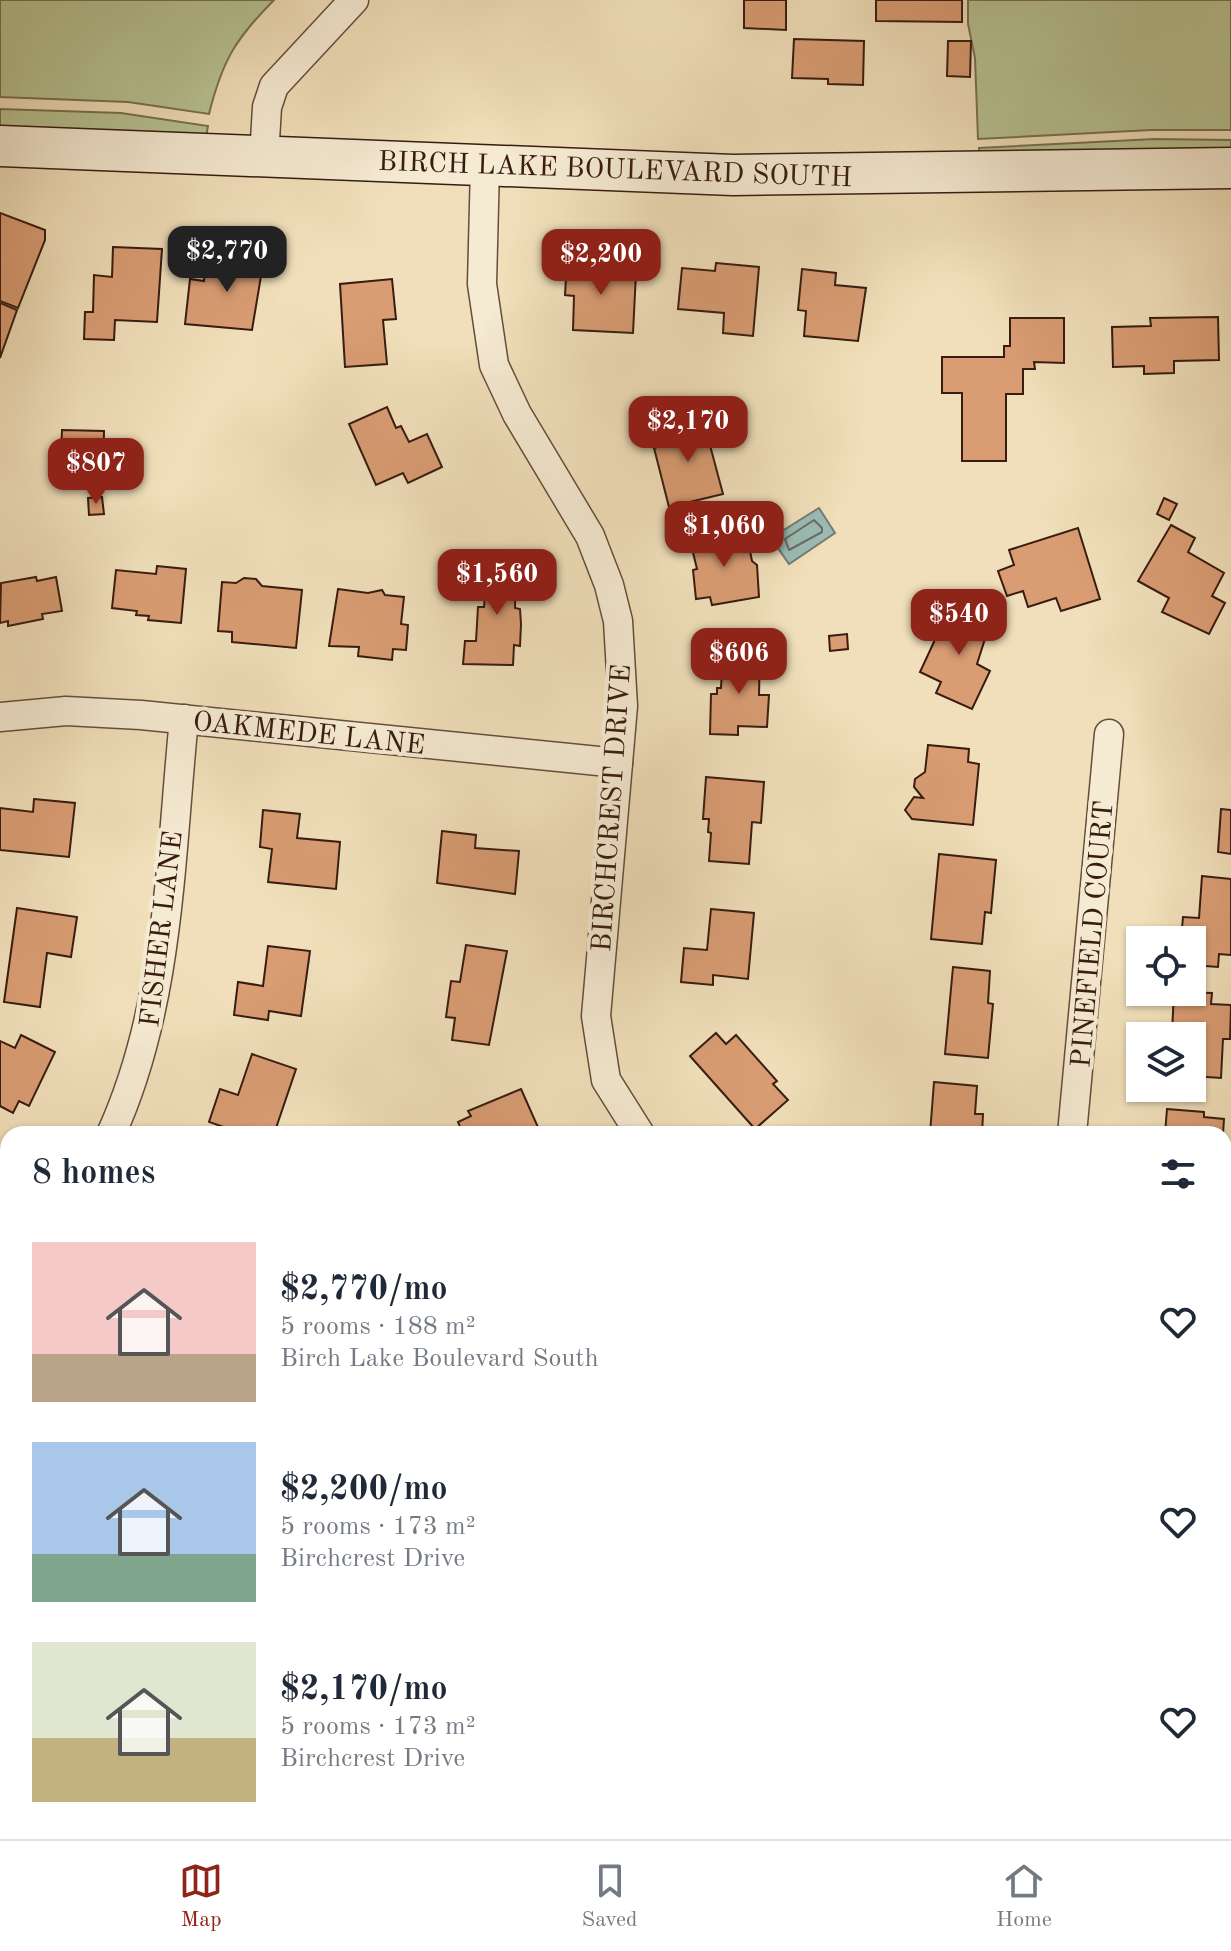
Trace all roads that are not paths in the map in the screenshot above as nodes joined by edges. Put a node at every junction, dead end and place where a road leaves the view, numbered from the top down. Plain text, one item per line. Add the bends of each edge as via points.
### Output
1 (354, 0) edge
2 (0, 146) edge
3 (264, 157) junction
4 (485, 166) junction
5 (1231, 168) edge
6 (0, 717) edge
7 (184, 719) junction
8 (1109, 734) dead end
9 (618, 763) junction
10 (114, 1126) edge
11 (635, 1126) edge
12 (1073, 1126) edge

1 - 3 street via 274,86 267,107
2 - 3 street, BIRCH LAKE BOULEVARD SOUTH
3 - 4 street, BIRCH LAKE BOULEVARD SOUTH
4 - 5 street, BIRCH LAKE BOULEVARD SOUTH via 772,175
4 - 9 street, BIRCHCREST DRIVE via 482,284 489,347 508,398 580,516 609,585 622,661
6 - 7 street, OAKMEDE LANE via 89,711
7 - 9 street, OAKMEDE LANE
7 - 10 street, FISHER LANE via 155,994 140,1060
8 - 12 street, PINEFIELD COURT
9 - 11 street, BIRCHCREST DRIVE via 597,1032 606,1080

